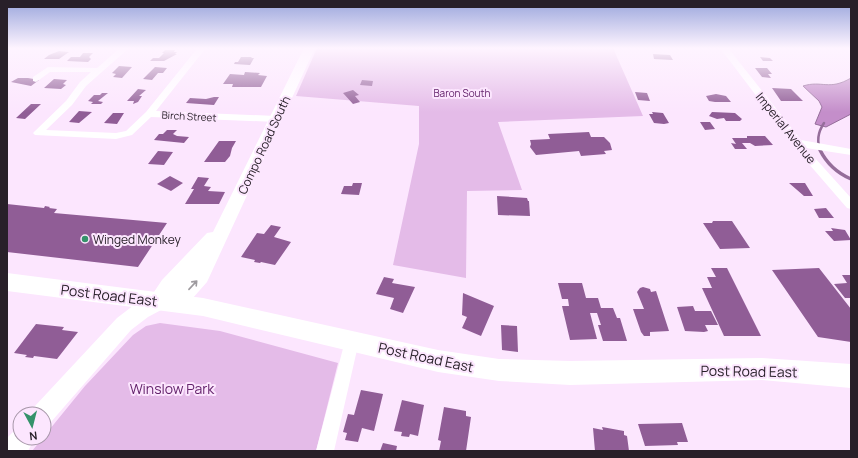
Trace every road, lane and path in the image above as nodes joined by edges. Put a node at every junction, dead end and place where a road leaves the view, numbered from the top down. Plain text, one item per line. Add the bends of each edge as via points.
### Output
1 (48, 69) edge
2 (66, 69) edge
3 (183, 69) edge
4 (300, 69) edge
5 (742, 69) edge
6 (97, 70) joint
7 (36, 78) dead end
8 (149, 114) junction
9 (276, 119) junction
10 (803, 144) junction
11 (851, 152) edge
12 (851, 204) edge
13 (7, 282) edge
14 (159, 301) junction
15 (352, 341) junction
16 (851, 376) edge
17 (50, 406) edge
18 (324, 451) edge

1 - 7 street
2 - 6 street
3 - 8 street
4 - 9 main road, Compo Road South
5 - 10 street, Imperial Avenue
6 - 8 street, Birch Street via 69,103 38,133 116,136 129,133
8 - 9 street, Birch Street
9 - 14 main road, Compo Road South via 227,219 169,285
10 - 11 street
10 - 12 street, Imperial Avenue
13 - 14 main road, Post Road East
14 - 15 main road, Post Road East via 218,310
14 - 17 main road via 124,324
15 - 16 main road, Post Road East via 448,363 517,372 762,369
15 - 18 street

